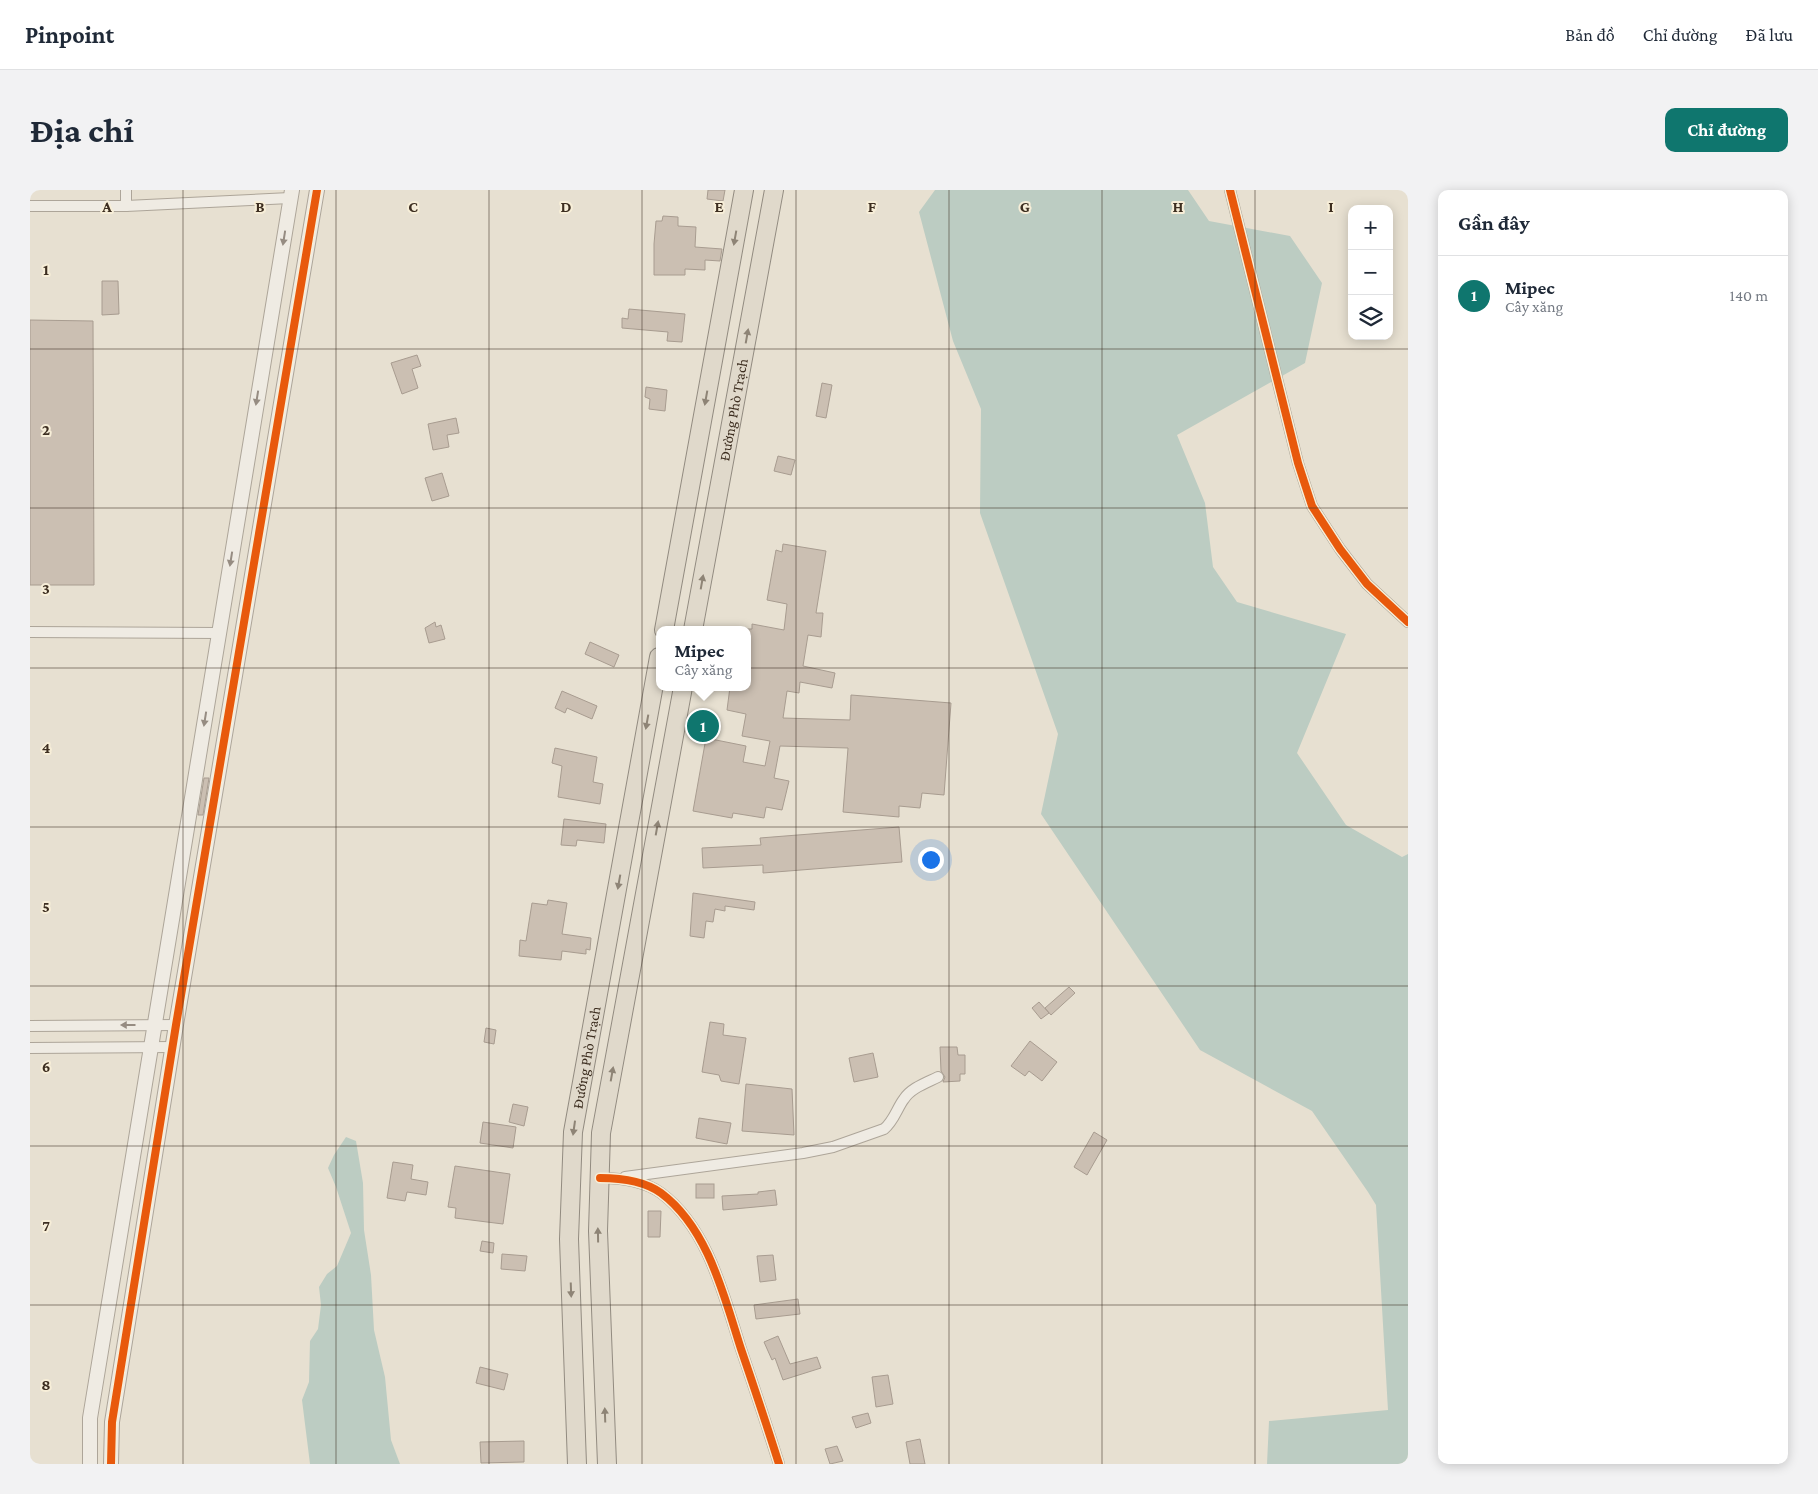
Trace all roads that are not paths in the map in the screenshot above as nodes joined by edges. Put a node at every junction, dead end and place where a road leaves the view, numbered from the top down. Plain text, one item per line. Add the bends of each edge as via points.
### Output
1 (126, 190) edge
2 (317, 190) edge
3 (744, 190) edge
4 (774, 190) edge
5 (1230, 190) edge
6 (291, 194) edge
7 (30, 206) edge
8 (126, 206) junction
9 (1408, 622) edge
10 (665, 626) edge
11 (695, 626) edge
12 (30, 632) edge
13 (219, 633) junction
14 (656, 674) edge
15 (682, 691) edge
16 (155, 1025) junction
17 (176, 1025) junction
18 (30, 1026) edge
19 (173, 1046) junction
20 (151, 1047) junction
21 (30, 1048) edge
22 (938, 1077) dead end
23 (600, 1178) junction
24 (622, 1178) junction
25 (90, 1464) edge
26 (111, 1464) edge
27 (577, 1464) edge
28 (607, 1464) edge
29 (779, 1464) edge

1 - 8 street
2 - 17 street
3 -> 10 highway, Đường Phò Trạch
11 -> 4 highway, Đường Phò Trạch
5 - 9 street via 1298,463 1312,506 1367,584
6 - 8 street
6 -> 13 street
7 - 8 street
12 - 13 street
13 -> 16 street
14 -> 27 highway, Đường Phò Trạch via 573,1132 569,1239
23 -> 15 highway, Đường Phò Trạch via 601,1133
16 - 17 street
16 -> 18 street
16 - 20 street
17 - 19 street
19 - 20 street
19 - 26 street via 112,1422
20 - 21 street
20 - 25 street via 90,1418
22 - 24 street via 910,1092 884,1128 833,1147
23 - 24 street
28 -> 23 highway, Đường Phò Trạch via 598,1231
24 - 29 street via 649,1186 668,1199 707,1252

